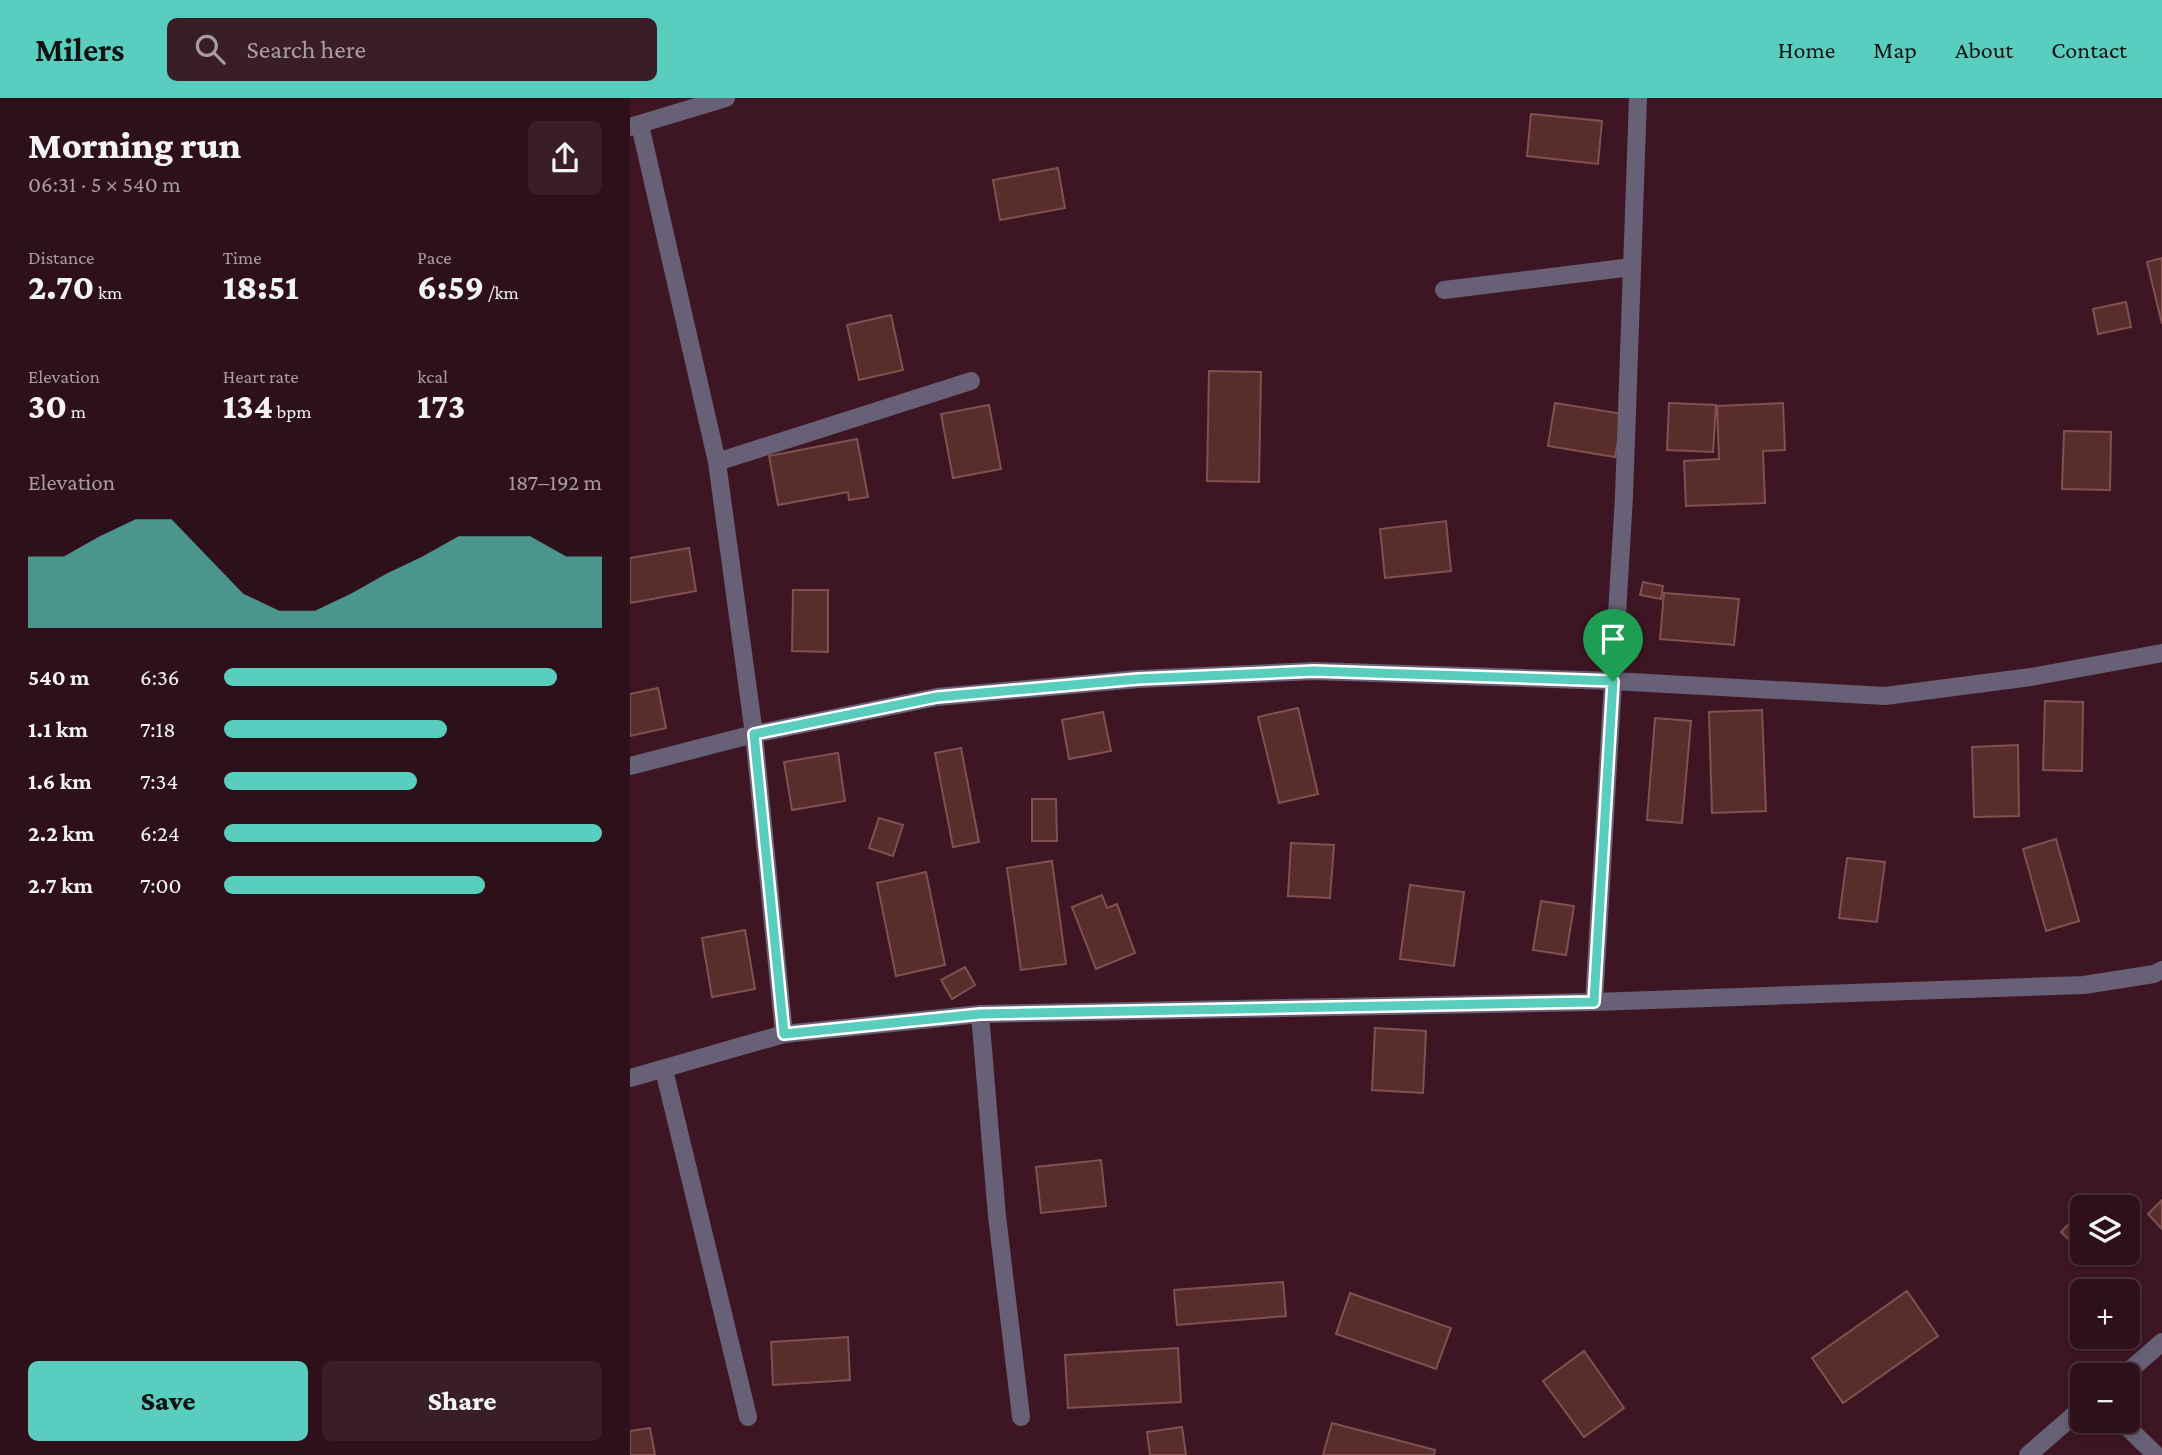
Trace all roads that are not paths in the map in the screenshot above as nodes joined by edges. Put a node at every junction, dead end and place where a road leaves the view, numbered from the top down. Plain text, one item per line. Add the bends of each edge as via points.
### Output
1 (726, 98) edge
2 (1639, 98) edge
3 (635, 126) edge
4 (1632, 267) junction
5 (1444, 290) dead end
6 (971, 381) dead end
7 (717, 462) junction
8 (2162, 653) edge
9 (1613, 681) junction
10 (754, 734) junction
11 (630, 765) edge
12 (2162, 970) edge
13 (1594, 1002) junction
14 (980, 1014) junction
15 (784, 1034) junction
16 (664, 1070) junction
17 (630, 1078) edge
18 (2162, 1342) edge
19 (2138, 1363) edge
20 (748, 1417) dead end
21 (1021, 1417) dead end
22 (2070, 1418) edge
23 (2133, 1433) edge
24 (2028, 1455) edge
25 (2156, 1455) edge

1 - 3 street
2 - 4 street
3 - 7 street
4 - 5 street
4 - 9 street
6 - 7 street
7 - 10 street
8 - 9 street via 2031,677 1885,696
9 - 10 street via 1314,671 1138,679 937,697
9 - 13 street
10 - 11 street
10 - 15 street
12 - 13 street via 2084,985
13 - 14 street
14 - 15 street
14 - 21 street via 997,1216
15 - 16 street
16 - 17 street
16 - 20 street
18 - 19 street
22 - 24 street
23 - 25 street

